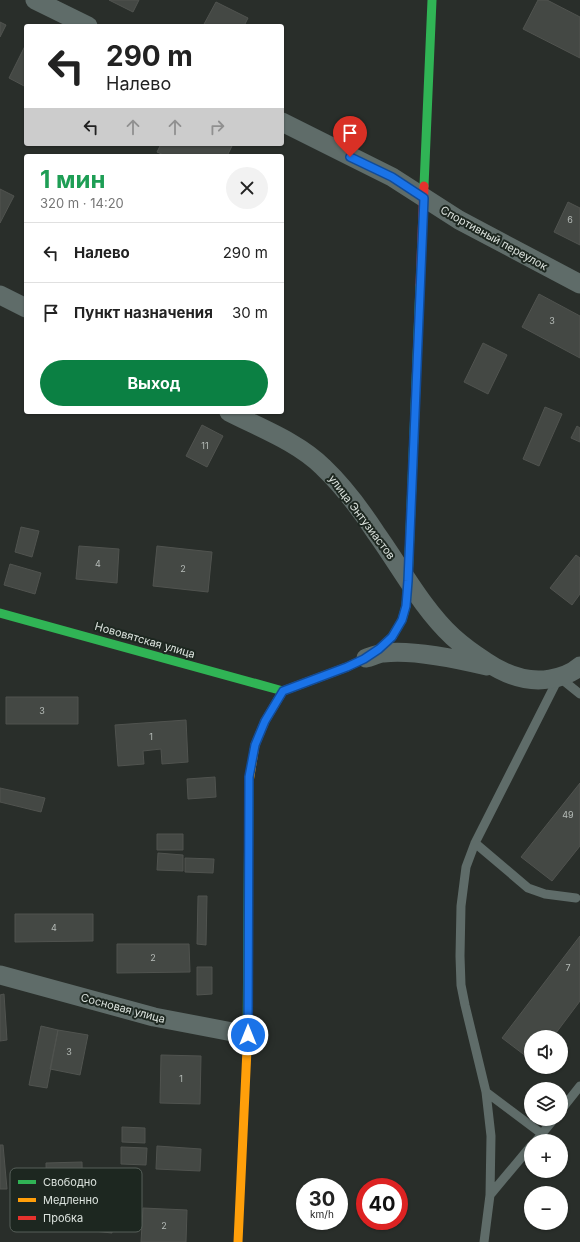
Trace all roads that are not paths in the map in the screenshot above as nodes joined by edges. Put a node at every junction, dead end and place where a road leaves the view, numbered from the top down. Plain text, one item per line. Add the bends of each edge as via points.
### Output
1 (35, 0) edge
2 (432, 0) edge
3 (84, 24) edge
4 (284, 123) edge
5 (424, 198) junction
6 (580, 284) edge
7 (0, 295) edge
8 (24, 307) edge
9 (234, 414) edge
10 (408, 581) junction
11 (0, 613) edge
12 (364, 659) junction
13 (580, 666) edge
14 (498, 669) junction
15 (559, 677) junction
16 (283, 691) junction
17 (580, 694) edge
18 (475, 843) junction
19 (579, 897) edge
20 (0, 975) edge
21 (248, 1035) junction
22 (580, 1086) edge
23 (486, 1092) junction
24 (568, 1101) edge
25 (548, 1126) edge
26 (535, 1134) edge
27 (542, 1134) edge
28 (524, 1154) edge
29 (490, 1195) junction
30 (238, 1242) edge
31 (484, 1242) edge

1 - 3 street
2 - 5 street
4 - 5 street, Спортивный переулок via 392,177
5 - 6 street, Спортивный переулок via 459,220
5 - 10 street
7 - 8 street
9 - 10 street, улица Энтузиастов via 303,449 322,466 376,532
10 - 12 street via 402,620 392,637
10 - 14 street, улица Энтузиастов via 453,637
11 - 16 street, Нововятская улица
12 - 14 street via 383,653 402,652 451,658
12 - 16 street
13 - 15 street, улица Энтузиастов via 574,672
14 - 15 street, улица Энтузиастов via 523,679 540,681
15 - 17 lane
15 - 18 lane
16 - 21 street via 265,721 255,745 249,777
18 - 19 lane via 528,888 545,894
18 - 23 lane via 466,867 461,906 461,985
20 - 21 street, Сосновая улица via 154,1017
21 - 30 street
22 - 24 lane
23 - 26 lane
23 - 29 lane via 490,1136
25 - 27 lane
28 - 29 lane
29 - 31 lane

